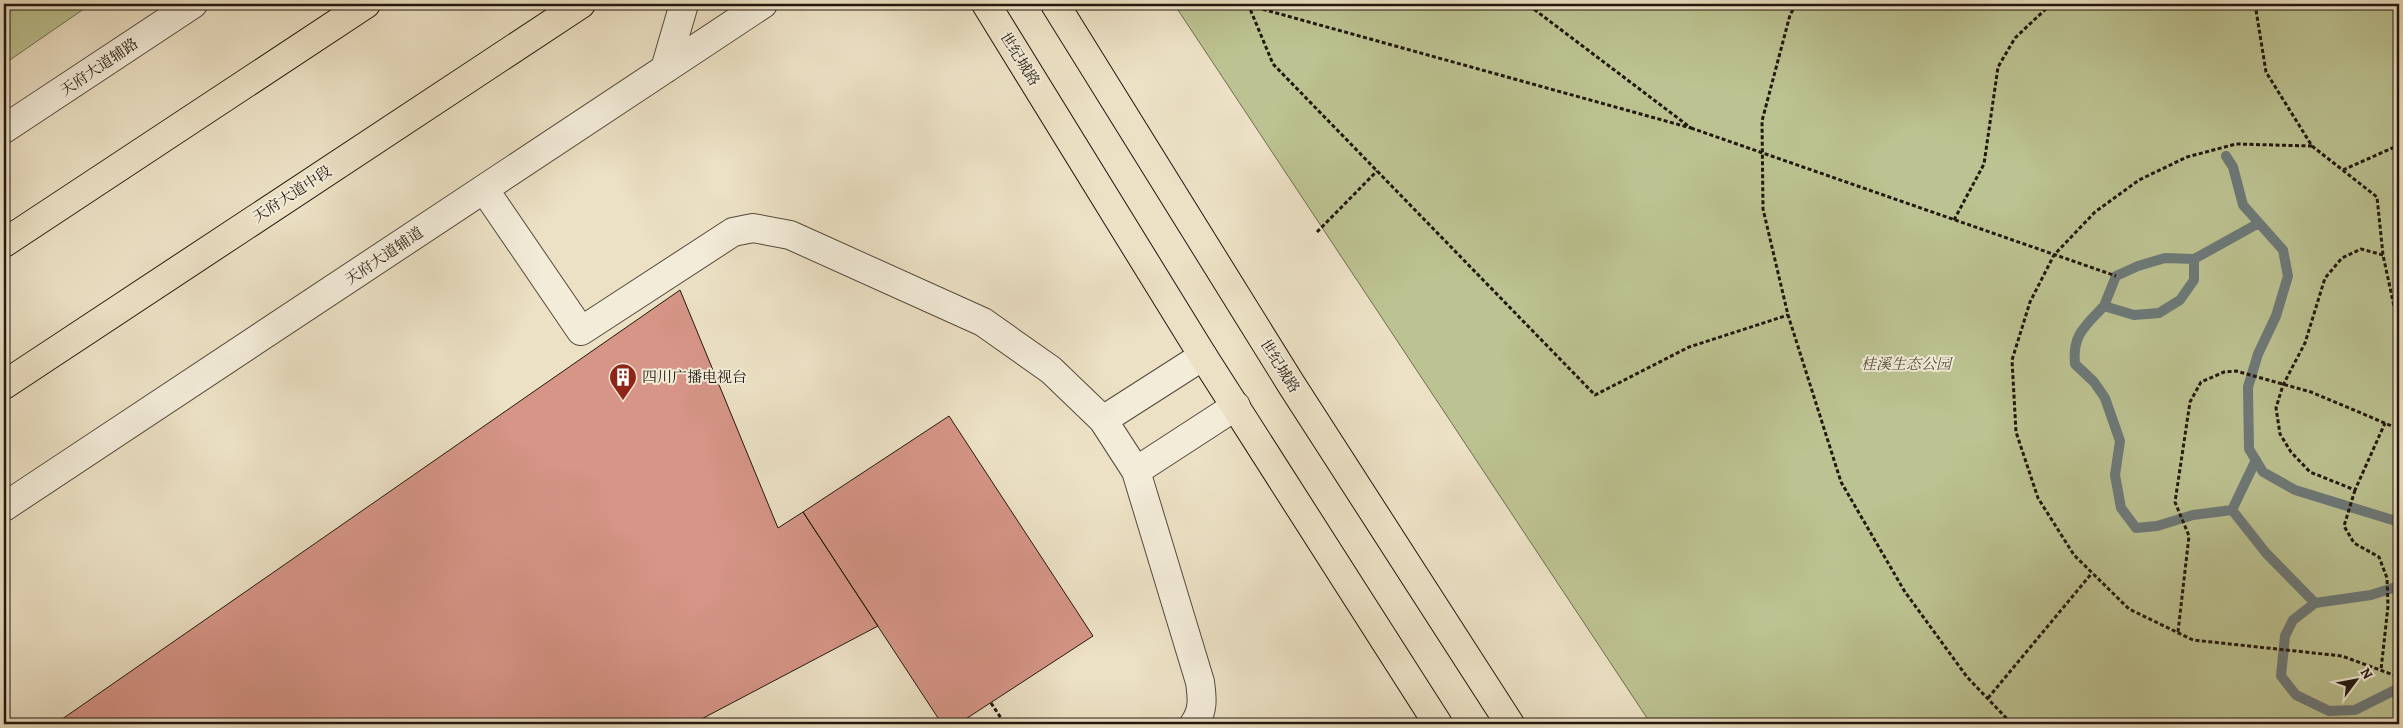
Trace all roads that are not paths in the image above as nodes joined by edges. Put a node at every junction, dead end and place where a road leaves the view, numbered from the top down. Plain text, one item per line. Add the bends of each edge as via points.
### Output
1 (194, 4) edge
2 (366, 4) edge
3 (581, 4) edge
4 (684, 4) edge
5 (763, 4) edge
6 (986, 4) edge
7 (1054, 4) edge
8 (665, 69) junction
9 (4, 129) edge
10 (484, 189) junction
11 (4, 244) edge
12 (1203, 356) junction
13 (4, 385) edge
14 (1236, 406) junction
15 (1103, 420) junction
16 (1136, 471) junction
17 (4, 507) edge
18 (1194, 724) edge
19 (1438, 724) edge
20 (1510, 724) edge

1 - 9 street, 天府大道辅路
2 - 11 main road
3 - 13 main road, 天府大道中段
4 - 8 street
5 - 8 street, 天府大道辅道
6 - 12 main road, 世纪城路
7 - 20 main road, 世纪城路 via 1291,384
8 - 10 street, 天府大道辅道
10 - 15 street via 581,331 733,232 753,228 790,235 983,322 1051,370
10 - 17 street, 天府大道辅道
12 - 14 main road, 世纪城路
12 - 15 street
14 - 16 street
14 - 19 main road, 世纪城路
15 - 16 street
16 - 18 street via 1200,682 1203,702

